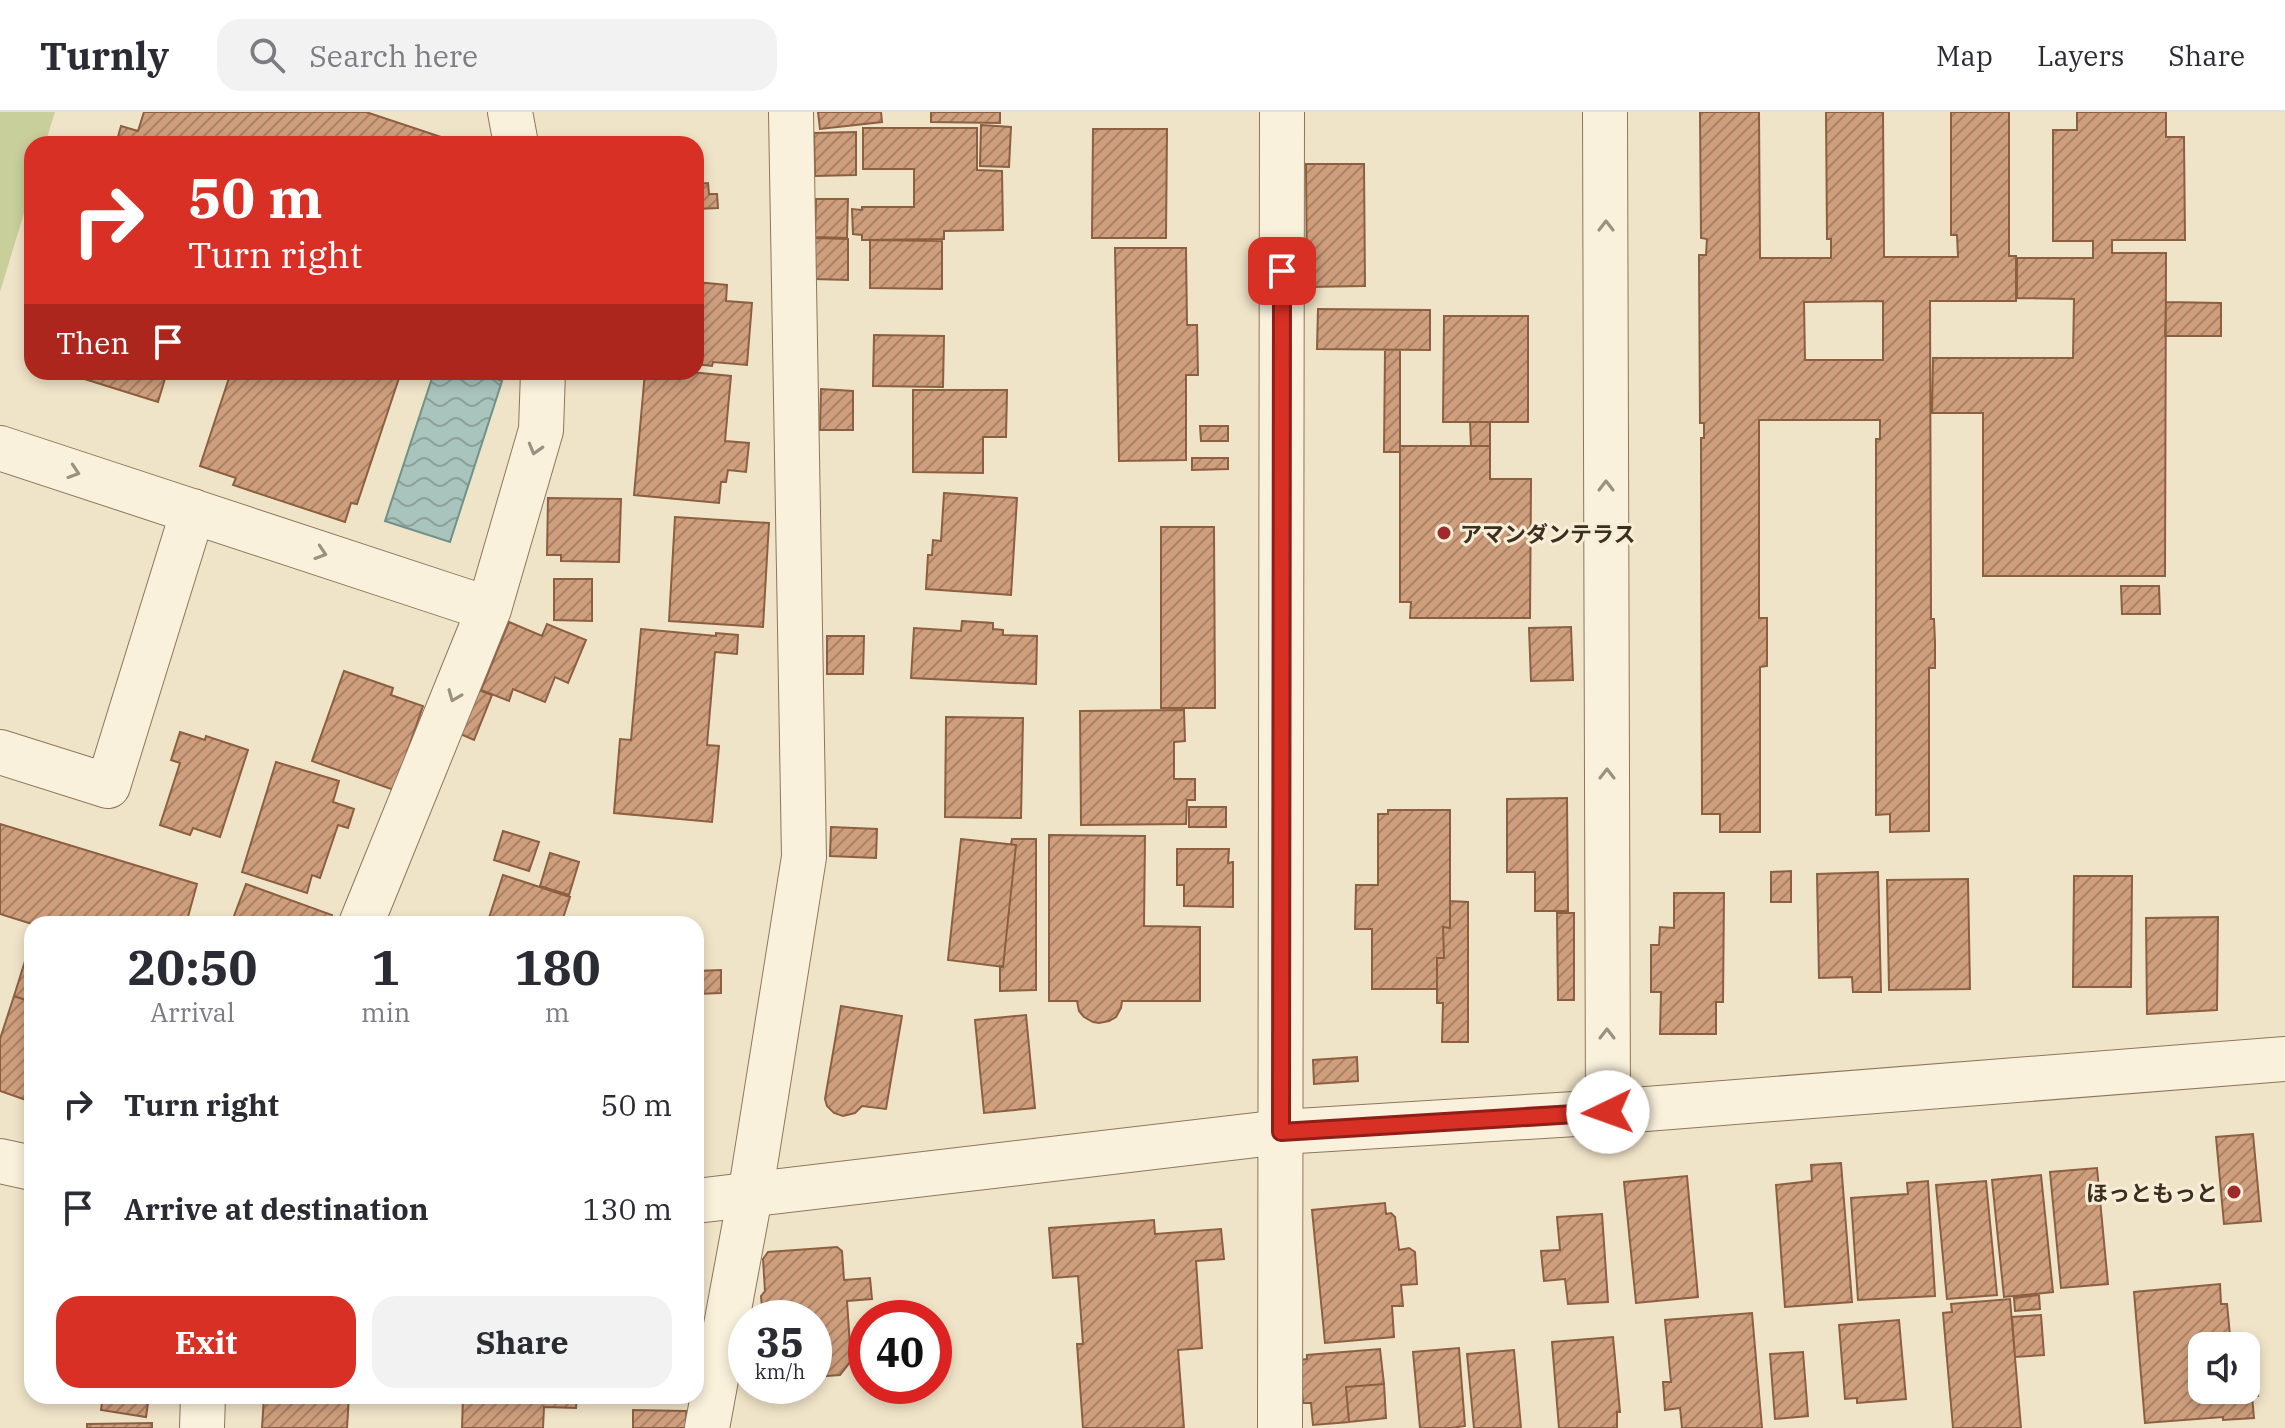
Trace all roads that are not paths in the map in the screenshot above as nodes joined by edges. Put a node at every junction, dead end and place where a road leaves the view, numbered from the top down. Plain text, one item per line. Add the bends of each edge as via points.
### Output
1 (510, 112) edge
2 (791, 112) edge
3 (1282, 112) edge
4 (1605, 112) edge
5 (514, 136) edge
6 (543, 380) edge
7 (0, 448) edge
8 (193, 511) junction
9 (489, 609) junction
10 (0, 752) edge
11 (364, 916) edge
12 (2285, 1059) edge
13 (1608, 1112) junction
14 (1281, 1132) junction
15 (0, 1161) edge
16 (24, 1166) edge
17 (750, 1196) junction
18 (704, 1200) edge
19 (203, 1404) edge
20 (202, 1428) edge
21 (707, 1428) edge
22 (1280, 1428) edge

1 - 5 street
2 - 17 street via 804,857
3 - 14 street
13 -> 4 street
6 -> 9 street via 541,430
7 -> 8 street
8 -> 9 street
8 - 10 street via 108,786
9 -> 11 street
12 - 13 street
13 - 14 street
14 - 17 street
14 - 22 street
15 - 16 street
17 - 18 street
17 - 21 street
19 - 20 street

